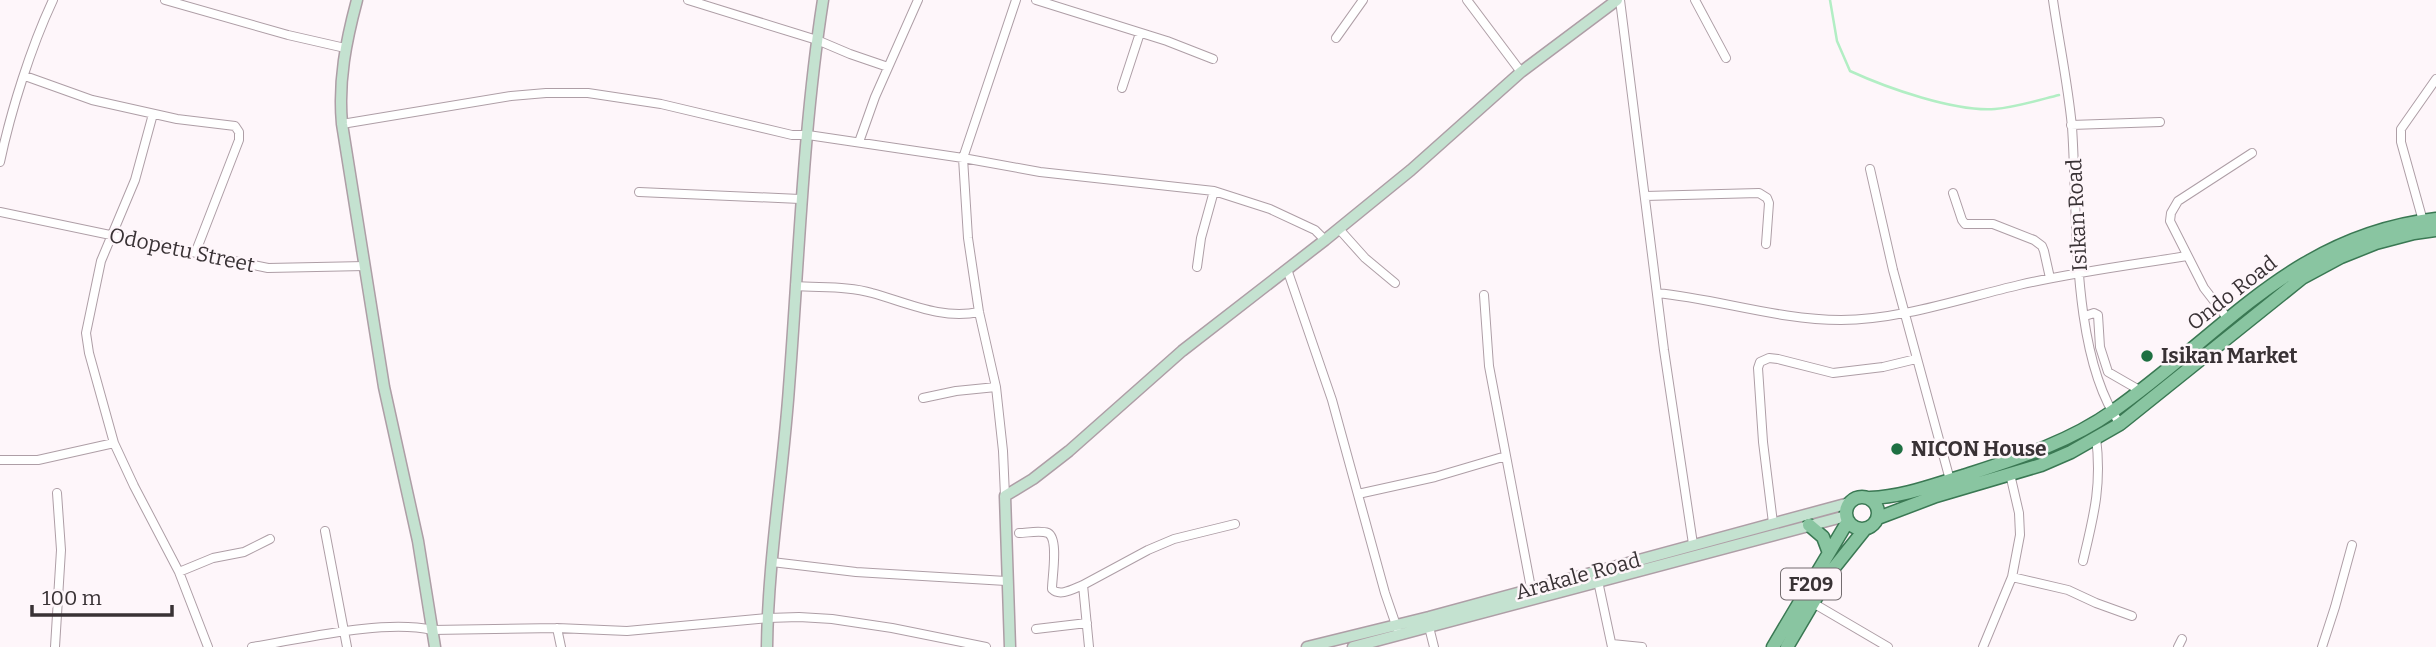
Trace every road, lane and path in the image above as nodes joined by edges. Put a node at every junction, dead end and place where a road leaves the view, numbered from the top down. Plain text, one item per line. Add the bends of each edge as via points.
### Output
1 (53, 0) edge
2 (166, 0) edge
3 (357, 0) edge
4 (688, 0) edge
5 (823, 0) edge
6 (918, 0) edge
7 (1016, 0) edge
8 (1036, 0) edge
9 (1363, 0) edge
10 (1467, 0) edge
11 (1618, 0) edge
12 (1695, 0) edge
13 (2055, 0) edge
14 (1140, 33) junction
15 (1336, 38) dead end
16 (817, 40) junction
17 (345, 48) junction
18 (1726, 58) dead end
19 (1213, 59) dead end
20 (887, 67) junction
21 (1521, 72) junction
22 (25, 76) junction
23 (2436, 79) edge
24 (1122, 88) dead end
25 (153, 114) junction
26 (2160, 122) dead end
27 (342, 124) junction
28 (2071, 125) junction
29 (808, 135) junction
30 (859, 142) junction
31 (2252, 153) dead end
32 (963, 158) junction
33 (0, 162) edge
34 (1870, 169) dead end
35 (1214, 191) junction
36 (639, 192) dead end
37 (1953, 193) dead end
38 (1645, 196) junction
39 (800, 199) junction
40 (0, 212) edge
41 (2430, 220) edge
42 (1339, 229) junction
43 (2436, 230) edge
44 (111, 235) junction
45 (1325, 240) junction
46 (1766, 244) dead end
47 (197, 251) junction
48 (2188, 256) junction
49 (365, 266) junction
50 (1197, 267) dead end
51 (1287, 269) junction
52 (2079, 273) junction
53 (2050, 278) junction
54 (1395, 283) dead end
55 (795, 286) junction
56 (1657, 293) junction
57 (1484, 295) dead end
58 (979, 312) junction
59 (1904, 312) junction
60 (2085, 316) junction
61 (2228, 319) junction
62 (1916, 359) junction
63 (996, 387) junction
64 (2141, 391) junction
65 (923, 398) dead end
66 (2112, 412) junction
67 (2120, 424) junction
68 (2096, 437) junction
69 (114, 443) junction
70 (1506, 456) junction
71 (0, 460) edge
72 (2010, 474) junction
73 (1950, 480) junction
74 (57, 493) dead end
75 (1358, 494) junction
76 (1005, 496) junction
77 (1870, 498) junction
78 (1848, 513) junction
79 (1878, 518) junction
80 (1773, 523) junction
81 (1235, 524) dead end
82 (1809, 525) junction
83 (1865, 529) junction
84 (326, 531) dead end
85 (1019, 533) dead end
86 (270, 539) dead end
87 (1693, 544) junction
88 (2352, 545) dead end
89 (1829, 553) junction
90 (2083, 561) dead end
91 (772, 562) junction
92 (179, 572) junction
93 (2012, 577) junction
94 (1006, 580) junction
95 (1598, 582) junction
96 (1083, 585) junction
97 (1531, 589) junction
98 (1814, 603) junction
99 (2132, 616) dead end
100 (768, 618) junction
101 (1087, 623) junction
102 (1429, 627) junction
103 (557, 628) junction
104 (1036, 629) dead end
105 (432, 630) junction
106 (1398, 630) junction
107 (344, 632) junction
108 (281, 645) edge
109 (1612, 645) edge
110 (1359, 646) edge
111 (55, 647) edge
112 (208, 647) edge
113 (255, 647) edge
114 (347, 647) edge
115 (435, 647) edge
116 (561, 647) edge
117 (768, 647) edge
118 (986, 647) edge
119 (1010, 647) edge
120 (1089, 647) edge
121 (1307, 647) edge
122 (1434, 647) edge
123 (1642, 647) edge
124 (1773, 647) edge
125 (1787, 647) edge
126 (1888, 647) edge
127 (1983, 647) edge
128 (2322, 647) edge

1 - 22 street
2 - 17 street
3 - 17 main road
4 - 16 street
5 - 16 main road
6 - 20 street
7 - 32 street
8 - 14 street
9 - 15 street
10 - 21 street
11 - 21 main road
11 - 38 street
12 - 18 street
13 - 28 street, Isikan Road
14 - 19 street
14 - 24 street
16 - 20 street
16 - 29 main road
17 - 27 main road
20 - 30 street
21 - 42 main road
22 - 25 street via 92,100
22 - 33 street
23 - 41 street via 2401,130 2401,142
25 - 44 street via 135,180
25 - 47 street via 227,123 239,132
26 - 28 street
27 - 29 street via 511,96 588,93
27 - 49 main road
28 - 52 street, Isikan Road
29 - 30 street
29 - 39 main road
30 - 32 street
31 - 48 street via 2174,207 2170,221
32 - 35 street via 1040,172
32 - 58 street
34 - 59 street
35 - 45 street via 1270,209 1315,230
35 - 50 street
36 - 39 street
37 - 53 street via 1965,224 1993,224 2042,246
38 - 46 street via 1759,193 1769,203
38 - 56 street
39 - 55 main road
40 - 44 street, Odopetu Street
41 - 61 main road, Ondo Road via 2370,232 2314,257
42 - 45 main road
42 - 54 street
43 - 67 main road, Ondo Road / F209 via 2376,243 2302,278
44 - 47 street, Odopetu Street
44 - 69 street via 86,333
45 - 51 main road
47 - 49 street, Odopetu Street via 268,268
48 - 52 street
48 - 61 street via 2204,288
49 - 105 main road
51 - 75 street
51 - 76 main road via 1182,351 1069,451
52 - 53 street
52 - 60 street, Isikan Road
53 - 59 street
55 - 58 street via 870,292 947,314
55 - 91 main road
56 - 59 street via 1807,318 1843,320
56 - 87 street
57 - 70 street via 1489,366
58 - 63 street
59 - 62 street
60 - 64 street via 2098,315 2100,347 2108,372
60 - 66 street, Isikan Road via 2097,373
61 - 64 main road, Ondo Road
62 - 73 street
62 - 80 street via 1833,373 1778,359 1760,362
63 - 65 street
63 - 76 street
64 - 66 main road, Ondo Road
66 - 67 street, Isikan Road
66 - 73 main road, Ondo Road via 2056,444
67 - 68 main road, Ondo Road / F209
68 - 72 main road, Ondo Road / F209 via 2051,461
68 - 90 street via 2099,491
69 - 71 street via 38,460
69 - 92 street
70 - 75 street
70 - 97 street
72 - 79 main road, Ondo Road / F209
72 - 93 street via 2020,535
73 - 77 main road, Ondo Road
74 - 111 street via 61,550
75 - 106 street
76 - 94 main road
77 - 78 main road via 1859,497
77 - 79 main road via 1878,507
78 - 80 main road, Arakale Road
78 - 82 main road, Arakale Road
78 - 83 main road via 1856,528
78 - 89 main road, F209
79 - 83 main road, F209
80 - 87 main road, Arakale Road
81 - 96 street via 1174,539
82 - 89 main road via 1823,537
82 - 95 main road, Arakale Road
83 - 98 main road, F209 via 1833,569
84 - 107 street
85 - 96 street via 1051,535 1055,592
86 - 92 street
87 - 97 main road, Arakale Road
88 - 128 street
89 - 124 main road, F209
91 - 94 street via 856,572
91 - 100 main road
92 - 112 street
93 - 99 street via 2068,590
93 - 127 street
94 - 119 main road
95 - 102 main road, Arakale Road
95 - 109 street
96 - 101 street
97 - 106 main road, Arakale Road
98 - 125 main road, F209
98 - 126 street
100 - 103 street via 627,631
100 - 117 main road
100 - 118 street via 832,619
101 - 104 street
101 - 120 street
102 - 106 main road, Arakale Road
102 - 122 street
103 - 105 street
103 - 116 street
105 - 107 street
105 - 115 main road
106 - 110 main road, Arakale Road
106 - 121 main road, Arakale Road
107 - 108 street
107 - 114 street
108 - 113 street
109 - 123 street

